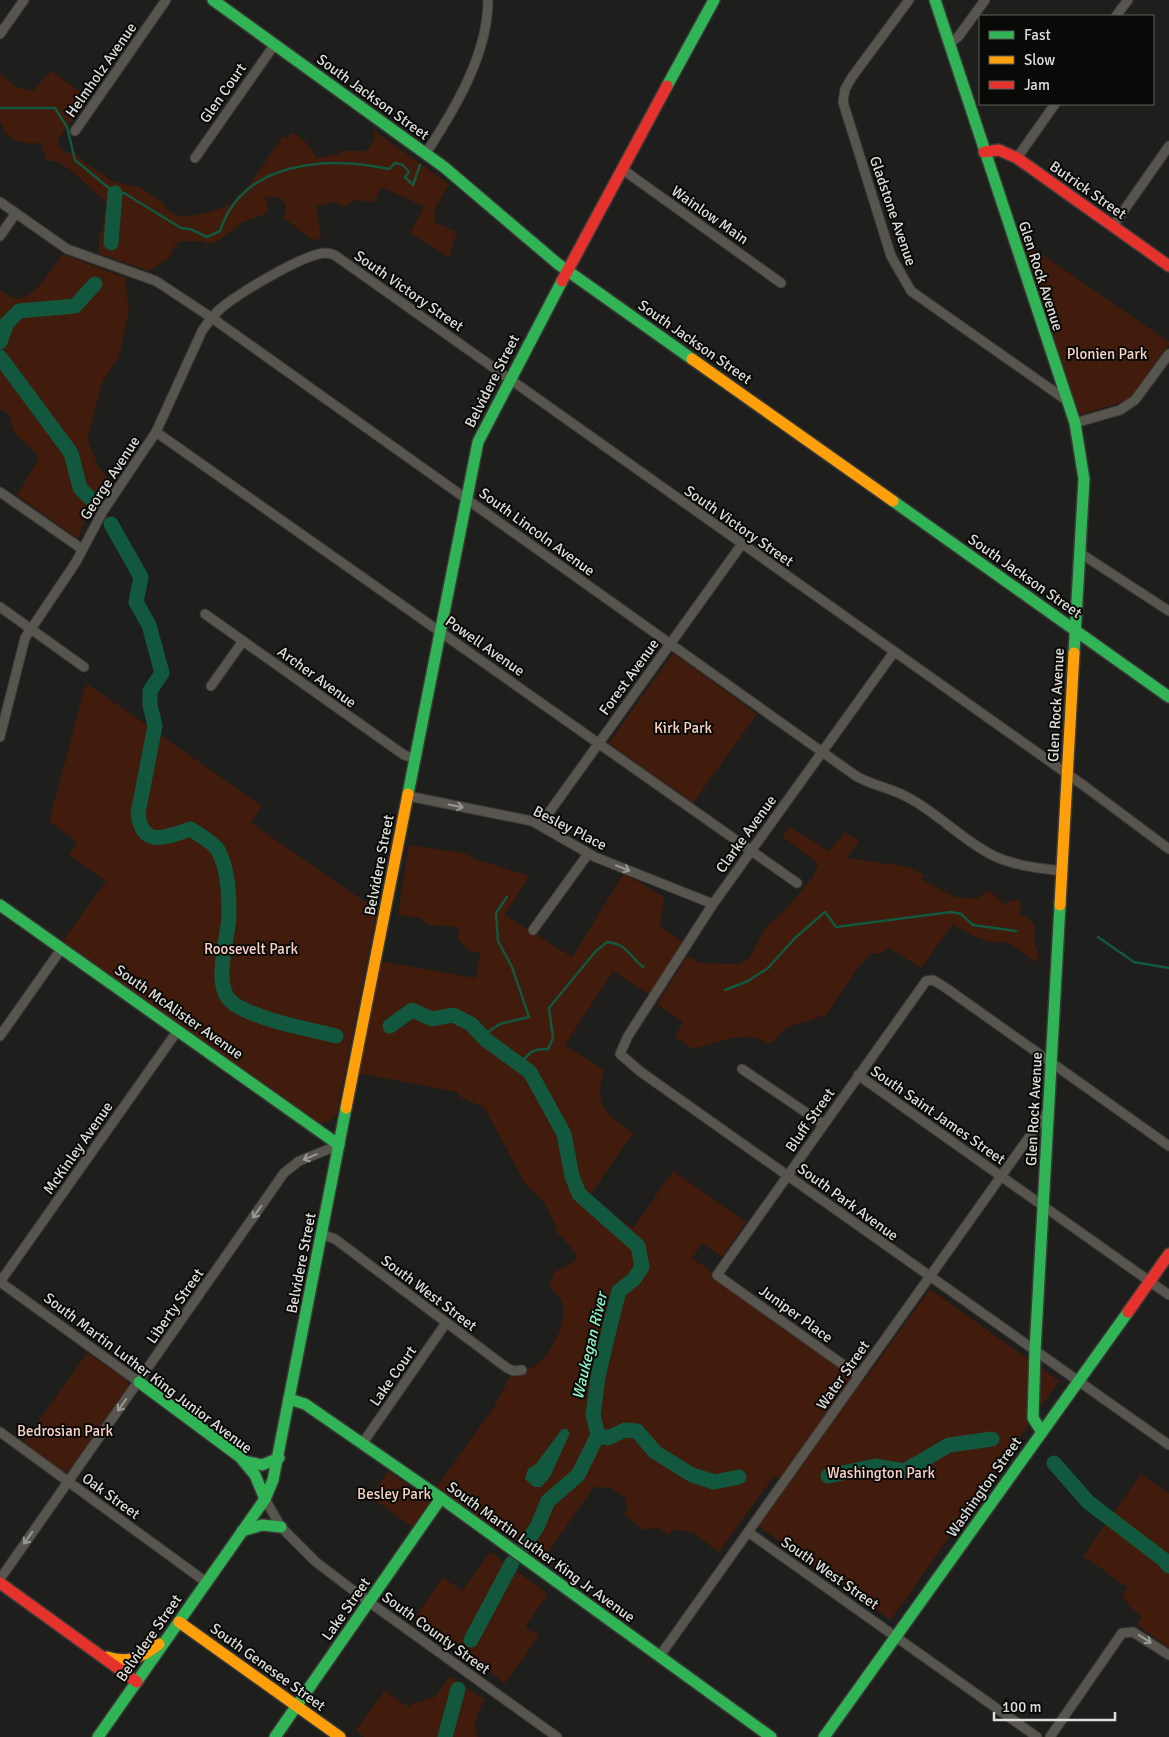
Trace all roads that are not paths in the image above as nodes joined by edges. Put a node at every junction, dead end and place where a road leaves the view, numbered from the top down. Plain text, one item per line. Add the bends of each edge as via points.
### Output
1 (24, 0) edge
2 (166, 0) edge
3 (213, 0) edge
4 (488, 0) edge
5 (714, 0) edge
6 (909, 0) edge
7 (935, 0) edge
8 (985, 0) edge
9 (1128, 0) edge
10 (1117, 15) edge
11 (0, 34) edge
12 (275, 44) junction
13 (949, 44) junction
14 (1054, 105) edge
15 (75, 130) dead end
16 (1169, 146) edge
17 (984, 152) junction
18 (426, 153) junction
19 (195, 158) dead end
20 (1016, 158) junction
21 (622, 168) junction
22 (0, 202) edge
23 (16, 213) junction
24 (1113, 226) junction
25 (0, 236) edge
26 (1169, 266) edge
27 (288, 268) joint
28 (567, 270) junction
29 (782, 283) dead end
30 (212, 318) junction
31 (1169, 354) edge
32 (510, 380) junction
33 (1066, 400) junction
34 (1075, 423) junction
35 (156, 432) junction
36 (0, 492) edge
37 (467, 498) junction
38 (742, 544) junction
39 (82, 549) junction
40 (1080, 553) junction
41 (0, 607) edge
42 (1169, 611) edge
43 (205, 614) dead end
44 (30, 629) junction
45 (1075, 630) junction
46 (440, 631) junction
47 (243, 641) junction
48 (669, 644) junction
49 (894, 652) junction
50 (84, 667) dead end
51 (211, 686) dead end
52 (1169, 697) edge
53 (0, 737) edge
54 (598, 743) junction
55 (822, 752) junction
56 (416, 758) junction
57 (1067, 774) junction
58 (408, 796) junction
59 (540, 825) junction
60 (1169, 849) edge
61 (752, 850) junction
62 (588, 854) junction
63 (1062, 872) junction
64 (797, 883) dead end
65 (713, 904) junction
66 (0, 905) edge
67 (533, 930) dead end
68 (62, 948) junction
69 (178, 1030) junction
70 (0, 1036) edge
71 (628, 1036) joint
72 (1051, 1062) junction
73 (742, 1069) dead end
74 (858, 1075) junction
75 (1048, 1109) junction
76 (822, 1124) junction
77 (339, 1145) junction
78 (1169, 1146) edge
79 (788, 1175) junction
80 (1001, 1176) junction
81 (1043, 1206) junction
82 (321, 1234) junction
83 (1169, 1254) edge
84 (717, 1275) joint
85 (929, 1277) junction
86 (1150, 1281) junction
87 (0, 1282) edge
88 (1169, 1295) edge
89 (446, 1323) junction
90 (1035, 1351) junction
91 (522, 1370) dead end
92 (859, 1376) junction
93 (139, 1382) junction
94 (1078, 1382) junction
95 (289, 1399) junction
96 (0, 1432) edge
97 (1042, 1432) junction
98 (362, 1444) junction
99 (1169, 1446) edge
100 (279, 1458) junction
101 (242, 1460) junction
102 (68, 1481) junction
103 (442, 1498) junction
104 (266, 1499) junction
105 (281, 1527) junction
106 (242, 1531) junction
107 (748, 1532) junction
108 (0, 1579) edge
109 (206, 1582) junction
110 (0, 1583) edge
111 (369, 1602) junction
112 (179, 1622) junction
113 (897, 1636) junction
114 (168, 1637) junction
115 (95, 1652) junction
116 (1169, 1655) edge
117 (659, 1657) junction
118 (137, 1682) junction
119 (296, 1706) junction
120 (98, 1737) edge
121 (275, 1737) edge
122 (340, 1737) edge
123 (557, 1737) edge
124 (771, 1737) edge
125 (824, 1737) edge
126 (1037, 1737) edge
127 (1050, 1737) edge

1 - 11 street
2 - 15 street, Helmholz Avenue
3 - 12 street, South Jackson Street
4 - 18 street via 482,41 475,61
5 - 21 street, Belvidere Street
6 - 33 street, Gladstone Avenue via 852,77 845,89 843,102 891,256 912,291
7 - 13 street, Glen Rock Avenue
8 - 13 street via 958,37
9 - 10 street
12 - 18 street, South Jackson Street
12 - 19 street, Glen Court
13 - 17 street, Glen Rock Avenue
14 - 20 street
16 - 24 street
17 - 20 street, Butrick Street via 999,150
17 - 33 street, Glen Rock Avenue
18 - 28 street, South Jackson Street
20 - 24 street, Butrick Street
21 - 28 street, Belvidere Street
21 - 29 street, Wainlow Main
22 - 23 street, South Lincoln Avenue
23 - 25 street
23 - 30 street, South Lincoln Avenue via 67,249 156,281
24 - 26 street, Butrick Street
27 - 30 street, George Avenue via 225,304
27 - 32 street, South Victory Street via 311,256 332,254
28 - 32 street, Belvidere Street
28 - 45 street, South Jackson Street
30 - 35 street, George Avenue via 202,331
30 - 37 street, South Lincoln Avenue
31 - 34 street via 1135,400 1120,410
32 - 37 street, Belvidere Street via 478,442
32 - 38 street, South Victory Street
33 - 34 street, Glen Rock Avenue
34 - 40 street, Glen Rock Avenue via 1084,458
35 - 39 street, George Avenue via 102,511
35 - 46 street, Powell Avenue
36 - 39 street
37 - 46 street, Belvidere Street
37 - 48 street, South Lincoln Avenue
38 - 48 street, Forest Avenue
38 - 49 street, South Victory Street
39 - 44 street, George Avenue
40 - 42 street
40 - 45 street, Glen Rock Avenue
41 - 44 street
43 - 47 street, Archer Avenue
44 - 50 street
44 - 53 street, George Avenue via 23,643
45 - 52 street, South Jackson Street
45 - 57 street, Glen Rock Avenue
46 - 54 street, Powell Avenue
46 - 56 street, Belvidere Street
47 - 51 street
47 - 56 street, Archer Avenue via 404,755
48 - 54 street, Forest Avenue
48 - 55 street, South Lincoln Avenue
49 - 55 street, Clarke Avenue
49 - 57 street, South Victory Street
54 - 59 street, Forest Avenue
54 - 61 street, Powell Avenue
55 - 61 street, Clarke Avenue
55 - 63 street, South Lincoln Avenue via 875,786 910,798 977,847 996,857 1018,865
56 - 58 street, Belvidere Street
57 - 60 street, South Victory Street
57 - 63 street, Glen Rock Avenue
58 -> 59 street, Besley Place
58 - 77 street, Belvidere Street
59 - 62 street, Besley Place
61 - 64 street, Powell Avenue
61 - 65 street, Clarke Avenue
62 -> 65 street, Besley Place
62 - 67 street
63 - 72 street, Glen Rock Avenue
65 - 71 street, Clarke Avenue
66 - 68 street, South McAlister Avenue
68 - 69 street, South McAlister Avenue
68 - 70 street
69 - 77 street, South McAlister Avenue
69 - 87 street, McKinley Avenue
71 - 79 street, South Park Avenue via 620,1054 623,1058
72 - 74 street, Bluff Street via 933,980 926,981
72 - 75 street, Glen Rock Avenue
72 - 78 street
73 - 76 street
74 - 76 street, Bluff Street
74 - 80 street, South Saint James Street
75 - 80 street, Water Street
75 - 81 street, Glen Rock Avenue
76 - 79 street, Bluff Street
77 - 82 street, Belvidere Street
77 -> 93 street, Liberty Street via 299,1161 284,1174
79 - 84 street, Bluff Street
79 - 85 street, South Park Avenue
80 - 81 street, South Saint James Street
80 - 85 street, Water Street
81 - 86 street, South Saint James Street
81 - 90 street, Glen Rock Avenue
82 - 89 street, South West Street via 335,1239
82 - 95 street, Belvidere Street
83 - 86 street, Washington Street
84 - 92 street, Juniper Place
85 - 90 street, South Park Avenue
85 - 92 street, Water Street
86 - 88 street, South Saint James Street
86 - 94 street, Washington Street
87 - 93 street, South Martin Luther King Junior Avenue
89 - 91 street, South West Street via 507,1368
89 - 98 street, Lake Court
90 - 94 street, South Park Avenue
90 - 97 street, Glen Rock Avenue via 1033,1418
92 - 107 street, Water Street
93 - 101 street, South Martin Luther King Junior Avenue
93 -> 102 street, Liberty Street
94 - 97 street, Washington Street
94 - 99 street, South Park Avenue
95 - 98 street, South Martin Luther King Jr Avenue via 305,1404
95 - 100 street, Belvidere Street
96 - 102 street, Oak Street
97 - 113 street, Washington Street
98 - 103 street, South Martin Luther King Jr Avenue
100 - 101 street via 260,1466
100 - 104 street, Belvidere Street
101 - 104 street, South Martin Luther King Junior Avenue via 255,1475
102 -> 108 street, Liberty Street
102 - 109 street, Oak Street
103 - 111 street, Lake Street
103 - 117 street, South Martin Luther King Jr Avenue
104 - 105 street, South County Street
104 - 106 street, Belvidere Street
105 - 106 street via 258,1525
105 - 111 street, South County Street via 316,1562
106 - 109 street, Belvidere Street
107 - 113 street, South West Street
107 - 117 street, Water Street
109 - 112 street, Belvidere Street
110 - 115 street
111 - 119 street, Lake Street
111 - 123 street, South County Street
112 - 114 street, Belvidere Street
112 - 119 street, South Genesee Street
113 - 125 street, Washington Street
113 - 126 street, South West Street
114 - 115 street via 153,1649 128,1661 118,1662
114 - 118 street, Belvidere Street
115 - 118 street
127 -> 116 street via 1120,1637 1128,1631
117 - 124 street, South Martin Luther King Jr Avenue
118 - 120 street, Belvidere Street
119 - 121 street, Lake Street
119 - 122 street, South Genesee Street

